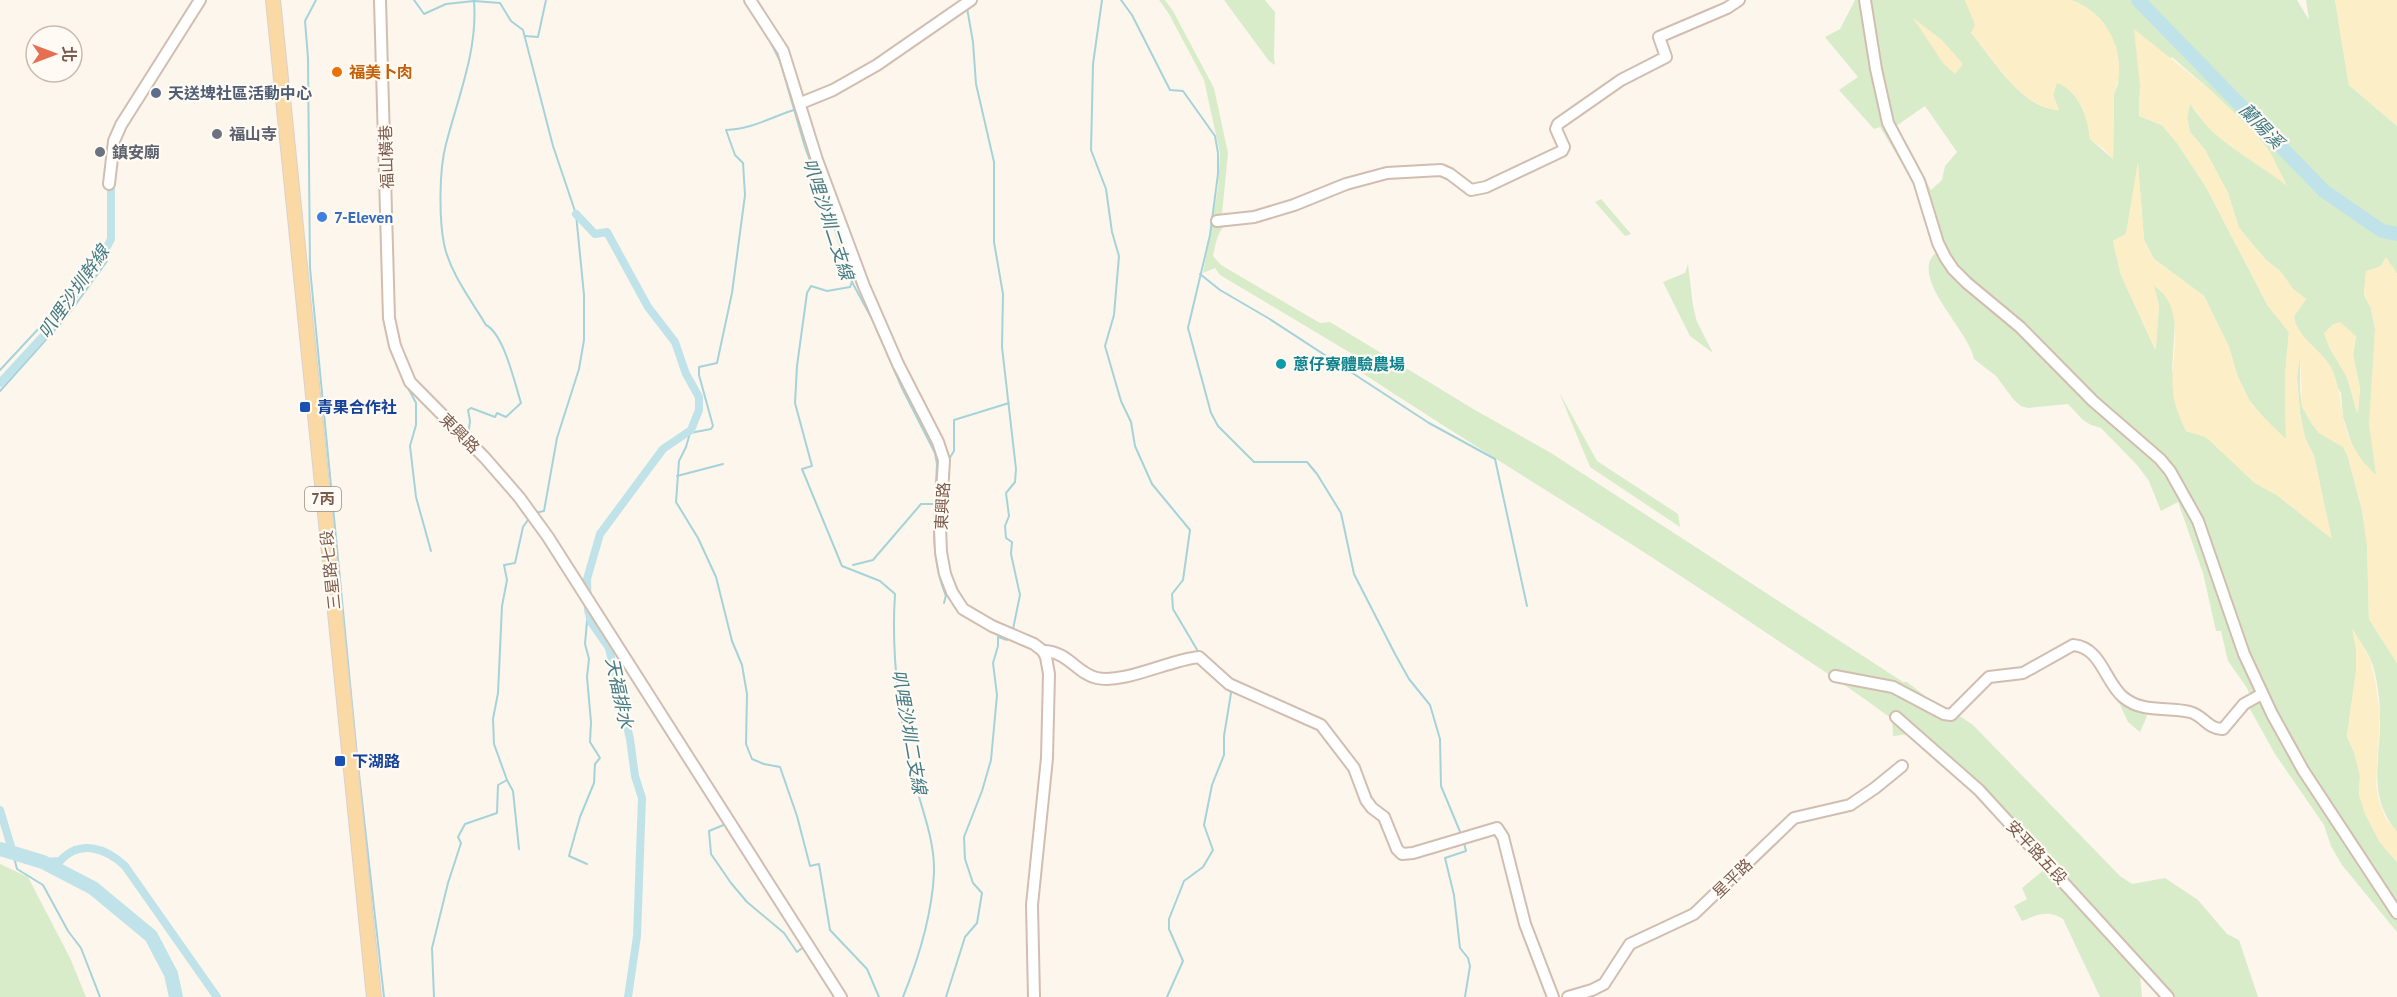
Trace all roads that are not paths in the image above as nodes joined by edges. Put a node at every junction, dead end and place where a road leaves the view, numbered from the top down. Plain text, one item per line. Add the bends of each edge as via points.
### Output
1 (200, 0) edge
2 (273, 0) edge
3 (380, 0) edge
4 (750, 0) edge
5 (971, 0) edge
6 (1739, 0) edge
7 (1865, 0) edge
8 (801, 103) junction
9 (109, 184) dead end
10 (1217, 221) dead end
11 (410, 382) joint
12 (1043, 651) junction
13 (1835, 676) dead end
14 (2262, 693) junction
15 (1896, 717) dead end
16 (1902, 766) dead end
17 (2397, 913) edge
18 (374, 997) edge
19 (842, 997) edge
20 (1034, 997) edge
21 (1553, 997) edge
22 (1568, 997) edge
23 (2168, 997) edge

1 - 9 street via 121,125 114,141
2 - 18 main road, 三星路七段 / 7丙
3 - 11 street, 福山橫巷 via 389,318 395,346
4 - 8 street, 東興路 via 783,51
5 - 8 street via 877,64 833,90
6 - 10 street via 1659,37 1666,57 1621,80 1558,124 1562,151 1486,187 1471,190 1441,170 1387,173 1263,215
7 - 14 street via 1888,123 1919,181 1945,257 1967,283 2020,327 2170,471 2198,521 2244,654
8 - 12 street, 東興路 via 817,160 864,286 898,364 939,442 944,460 941,552 952,592 963,609 975,617
11 - 19 street, 東興路 via 519,497 589,599
12 - 20 street via 1049,674 1047,758 1032,905
12 - 21 street, 東興路 via 1062,656 1098,679 1198,657 1229,684 1320,725 1354,768 1366,800 1384,817 1402,854 1497,828
13 - 14 street via 1893,687 1951,715 1989,677 2023,673 2079,645 2091,653 2126,699 2150,709 2190,712 2216,729 2223,729 2244,704
14 - 17 street via 2303,770
15 - 23 street, 安平路五段 via 1979,790
16 - 22 street, 星平路 via 1850,804 1794,818 1694,914 1630,944 1604,984

